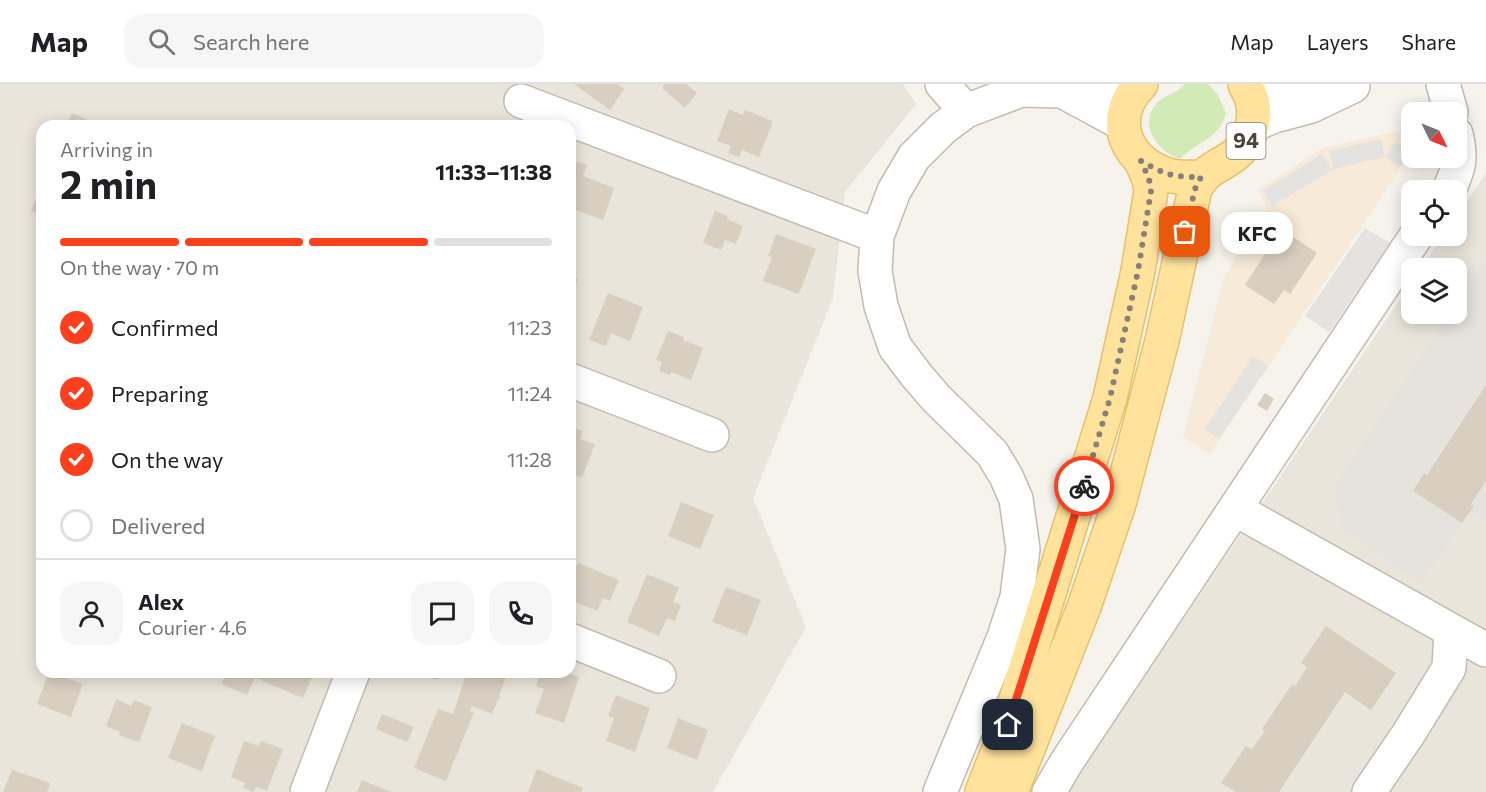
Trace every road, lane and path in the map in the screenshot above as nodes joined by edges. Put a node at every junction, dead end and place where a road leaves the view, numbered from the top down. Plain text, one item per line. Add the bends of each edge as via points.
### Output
1 (942, 84) edge
2 (1108, 84) edge
3 (1141, 84) edge
4 (1245, 84) edge
5 (1263, 84) edge
6 (1443, 84) edge
7 (1358, 85) edge
8 (1062, 91) junction
9 (1448, 102) edge
10 (520, 104) edge
11 (966, 111) junction
12 (563, 120) edge
13 (1123, 124) junction
14 (576, 125) edge
15 (1252, 125) junction
16 (1141, 161) junction
17 (1201, 177) junction
18 (878, 236) junction
19 (1409, 246) edge
20 (576, 382) edge
21 (712, 435) dead end
22 (1235, 509) junction
23 (1451, 631) junction
24 (576, 642) edge
25 (1486, 650) edge
26 (659, 676) dead end
27 (350, 678) edge
28 (307, 792) edge
29 (940, 792) edge
30 (982, 792) edge
31 (1011, 792) edge
32 (1049, 792) edge
33 (1369, 792) edge

1 - 11 street
2 - 8 street
3 - 13 main road via 1124,108
4 - 15 main road, 94 via 1253,103
5 - 7 street
6 - 9 street
7 - 15 street via 1311,106
8 - 11 street via 1021,90
8 - 13 street
10 - 12 street
11 - 18 street via 914,158 894,190
13 - 16 main road, 94 via 1130,149
14 - 18 street
15 - 17 main road, 94 via 1238,152
16 - 17 main road, 94 via 1174,177
16 - 30 main road, 94 via 1151,191 1110,398 1008,725
17 - 31 main road, 94 via 1119,504 1084,607
18 - 29 street via 875,271 881,306 895,347 936,398 992,453 1016,500 1023,549 1017,597 1004,637
19 - 22 street
20 - 21 street
22 - 23 street
22 - 32 street
23 - 25 street
23 - 33 street via 1449,668
24 - 26 street
27 - 28 street

